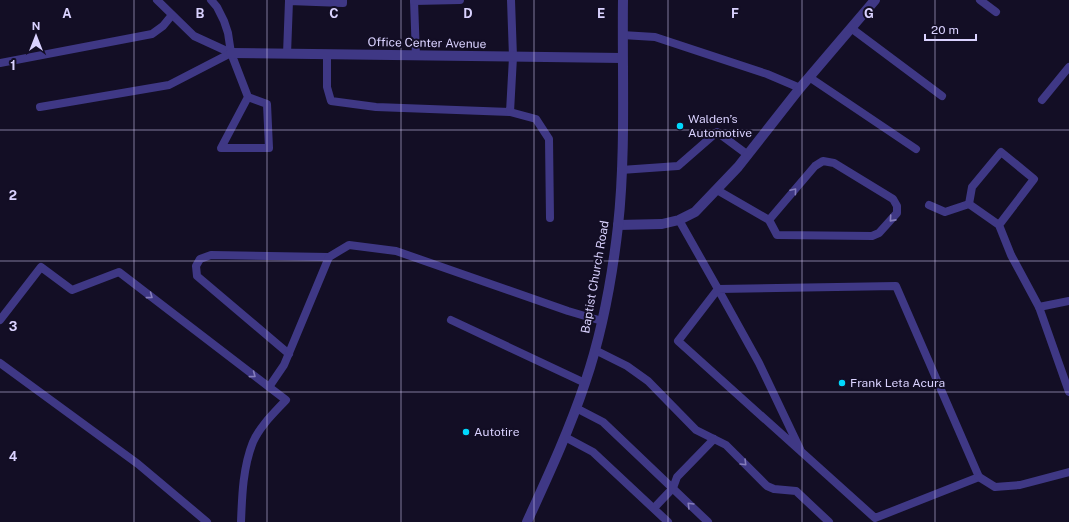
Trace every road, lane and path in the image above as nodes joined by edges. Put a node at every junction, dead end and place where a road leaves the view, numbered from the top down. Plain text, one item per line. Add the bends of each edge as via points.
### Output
1 (157, 0) edge
2 (211, 0) edge
3 (343, 0) edge
4 (414, 0) edge
5 (460, 0) edge
6 (511, 0) edge
7 (623, 0) edge
8 (875, 0) edge
9 (980, 0) edge
10 (996, 12) dead end
11 (172, 15) junction
12 (851, 28) junction
13 (622, 34) junction
14 (231, 53) junction
15 (287, 54) junction
16 (327, 54) junction
17 (416, 56) junction
18 (513, 57) junction
19 (622, 58) junction
20 (0, 63) edge
21 (1069, 67) edge
22 (809, 77) junction
23 (800, 88) junction
24 (942, 96) dead end
25 (248, 97) junction
26 (1042, 100) dead end
27 (40, 106) dead end
28 (510, 112) junction
29 (916, 149) dead end
30 (748, 155) junction
31 (621, 170) junction
32 (717, 190) junction
33 (969, 204) junction
34 (930, 205) dead end
35 (550, 218) dead end
36 (679, 220) junction
37 (769, 220) junction
38 (618, 225) junction
39 (999, 225) junction
40 (329, 257) junction
41 (718, 289) junction
42 (1069, 301) edge
43 (1040, 307) junction
44 (0, 320) edge
45 (450, 320) dead end
46 (602, 321) junction
47 (595, 350) junction
48 (289, 354) junction
49 (0, 364) edge
50 (585, 383) junction
51 (269, 388) junction
52 (1069, 392) edge
53 (576, 408) junction
54 (565, 437) junction
55 (714, 439) junction
56 (800, 449) junction
57 (1069, 472) edge
58 (979, 477) junction
59 (673, 488) junction
60 (654, 508) junction
61 (207, 522) edge
62 (241, 522) edge
63 (527, 522) edge
64 (668, 522) edge
65 (708, 522) edge
66 (829, 522) edge

1 - 11 lane
2 - 14 lane via 224,21
3 - 15 lane via 343,3 289,1
4 - 5 lane
4 - 17 lane
6 - 18 lane
7 - 13 street, Baptist Church Road
8 - 12 street
9 - 10 lane
11 - 14 lane via 194,36
11 - 20 lane via 152,34
12 - 22 street
12 - 24 lane
13 - 19 street, Baptist Church Road
13 - 23 lane via 655,37 767,74
14 - 15 street, Office Center Avenue
14 - 25 lane
14 - 27 lane via 169,85
15 - 16 street, Office Center Avenue
16 - 17 street, Office Center Avenue
16 - 28 lane via 327,87 331,101 376,107
17 - 18 street, Office Center Avenue
18 - 19 street, Office Center Avenue
18 - 28 lane
19 - 31 street, Baptist Church Road
21 - 26 lane
22 - 23 street
22 - 29 lane
23 - 30 street
25 - 25 lane via 267,104 269,148 221,148
28 - 35 lane via 536,119 549,139
30 - 31 lane via 717,132 678,166
30 - 32 street
31 - 38 street, Baptist Church Road
32 - 36 street via 695,212
32 - 37 lane
33 - 34 lane via 945,212
33 - 39 lane
33 - 39 lane via 972,187 1001,152 1034,179
36 - 38 street via 662,224
36 - 41 lane
37 -> 37 lane via 815,166 823,162 834,164 893,199 897,206 897,213 879,234 872,236 777,235
38 - 46 street, Baptist Church Road
39 - 43 lane via 1011,254
40 - 46 lane via 349,245 396,251
40 - 48 lane
40 - 48 lane via 211,255 200,259 196,266 197,276
41 - 56 lane via 759,363
41 - 56 lane via 678,341
41 - 58 lane via 896,286
42 - 43 lane
43 - 52 lane
44 -> 51 lane via 41,267 72,290 119,272
45 - 50 lane
46 - 47 street, Baptist Church Road
47 - 50 street, Baptist Church Road
47 - 55 lane via 648,381 696,430
48 - 51 lane
49 - 61 lane via 138,464
50 - 53 street, Baptist Church Road
51 - 62 lane via 286,400 263,426 254,441 248,460
53 - 54 street, Baptist Church Road
53 - 59 lane via 603,422
54 - 60 lane via 592,452
54 - 63 street, Baptist Church Road
55 - 59 lane via 678,477
55 -> 66 lane via 726,445 767,486 796,491
56 - 58 lane via 875,518
57 - 58 lane via 1020,485 995,487
59 - 60 lane
65 -> 59 lane
60 - 64 lane

